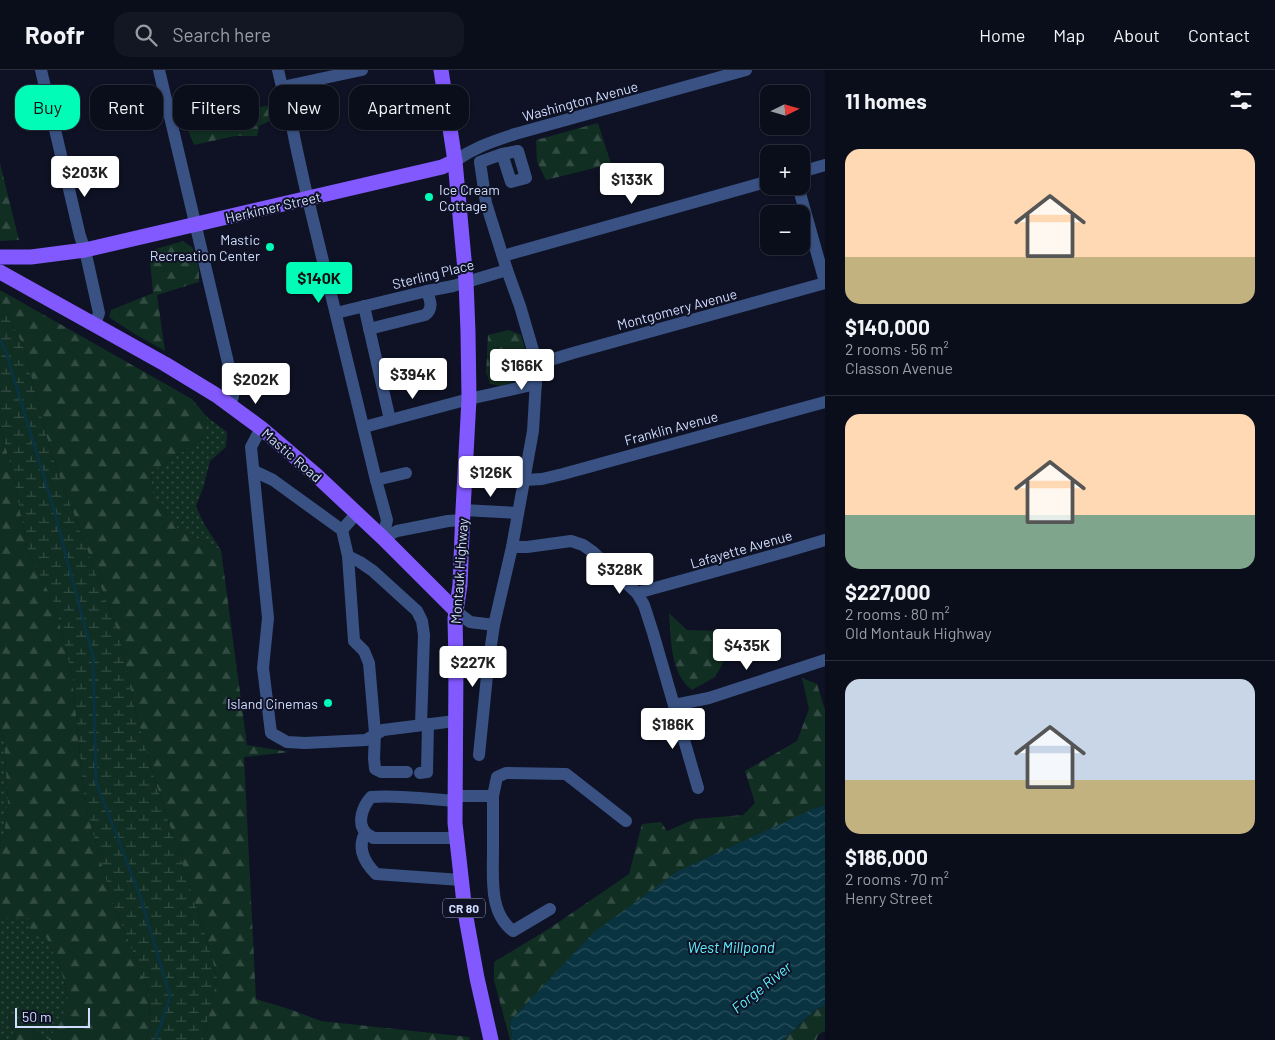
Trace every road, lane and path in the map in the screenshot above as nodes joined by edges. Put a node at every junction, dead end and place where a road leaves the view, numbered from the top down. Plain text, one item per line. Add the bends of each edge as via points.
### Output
1 (41, 70) edge
2 (159, 70) edge
3 (278, 70) edge
4 (362, 70) edge
5 (441, 70) edge
6 (746, 70) edge
7 (282, 85) edge
8 (291, 85) edge
9 (293, 130) edge
10 (502, 154) dead end
11 (456, 161) junction
12 (825, 165) edge
13 (810, 169) edge
14 (760, 184) edge
15 (801, 195) edge
16 (308, 199) junction
17 (195, 226) junction
18 (85, 250) junction
19 (503, 256) junction
20 (0, 257) edge
21 (507, 270) junction
22 (0, 272) edge
23 (466, 281) junction
24 (825, 283) edge
25 (427, 291) junction
26 (364, 306) junction
27 (336, 313) junction
28 (95, 324) junction
29 (369, 329) junction
30 (537, 364) junction
31 (536, 384) junction
32 (469, 399) junction
33 (825, 402) edge
34 (230, 405) junction
35 (390, 420) junction
36 (364, 427) junction
37 (261, 428) junction
38 (254, 471) junction
39 (406, 473) dead end
40 (376, 480) junction
41 (525, 480) junction
42 (518, 513) junction
43 (356, 514) junction
44 (463, 515) junction
45 (342, 530) junction
46 (383, 538) junction
47 (825, 540) edge
48 (512, 547) junction
49 (348, 556) junction
50 (637, 592) junction
51 (456, 611) junction
52 (494, 624) junction
53 (825, 660) edge
54 (674, 705) junction
55 (456, 721) junction
56 (424, 725) junction
57 (375, 733) junction
58 (480, 755) dead end
59 (698, 788) dead end
60 (493, 796) junction
61 (455, 798) junction
62 (626, 820) dead end
63 (365, 833) junction
64 (456, 838) junction
65 (461, 880) junction
66 (550, 909) dead end
67 (491, 1040) edge

1 - 18 street
2 - 17 street
3 - 7 street
4 - 8 street
5 - 11 main road, Montauk Highway / CR 80
6 - 11 street, Washington Avenue via 515,134 469,151
9 - 16 street
10 - 19 street via 480,162 486,203
11 - 16 main road, Herkimer Street
11 - 23 main road, Montauk Highway / CR 80
12 - 13 street
14 - 19 street
15 - 24 street
16 - 17 main road, Herkimer Street
16 - 27 street
17 - 18 main road, Herkimer Street
17 - 34 street via 234,388
18 - 20 main road, Herkimer Street via 31,257
18 - 28 street via 99,313
19 - 21 street
21 - 23 street, Sterling Place
21 - 30 street
22 - 28 main road, Mastic Road
23 - 25 street, Sterling Place
23 - 32 main road, Montauk Highway / CR 80
24 - 30 street, Montgomery Avenue
25 - 26 street, Sterling Place
25 - 29 street via 431,307 425,316
26 - 27 street, Sterling Place
26 - 29 street
27 - 36 street
28 - 34 main road, Mastic Road
29 - 35 street
30 - 31 street
31 - 32 street
31 - 41 street
32 - 35 street
32 - 44 main road, Montauk Highway / CR 80
33 - 41 street, Franklin Avenue via 563,474
34 - 37 main road, Mastic Road
35 - 36 street
36 - 40 street
37 - 38 street via 251,447
37 - 43 main road, Mastic Road
38 - 45 street via 273,480
38 - 57 street via 268,618 263,668 271,733 287,742 305,743 366,740
39 - 40 street
40 - 46 street via 387,520
41 - 42 street
42 - 44 street
42 - 48 street
43 - 45 street
43 - 46 main road, Mastic Road
44 - 46 street via 397,531
44 - 51 main road, Montauk Highway / CR 80
45 - 49 street
46 - 51 main road, Mastic Road
47 - 50 street, Lafayette Avenue
48 - 50 street via 571,541 583,545
48 - 52 street
49 - 56 street via 381,577 417,611 422,621
49 - 57 street via 354,641 364,651 369,663
50 - 54 street via 644,605
51 - 52 street via 470,622
51 - 55 main road, Montauk Highway / CR 80
52 - 58 street
53 - 54 street via 710,698
54 - 59 street
55 - 56 street
55 - 61 main road, Montauk Highway / CR 80
56 - 57 street
56 - 57 street via 427,772 381,772 375,769
60 - 61 street
60 - 62 street via 497,777 506,773 566,774
60 - 66 street via 493,890 505,925 513,931
61 - 63 street via 371,797 362,812
61 - 64 main road, Montauk Highway / CR 80
63 - 64 street via 373,838
63 - 65 street via 361,846 363,859 376,874
64 - 65 main road, Montauk Highway / CR 80
65 - 67 main road, Montauk Highway / CR 80

